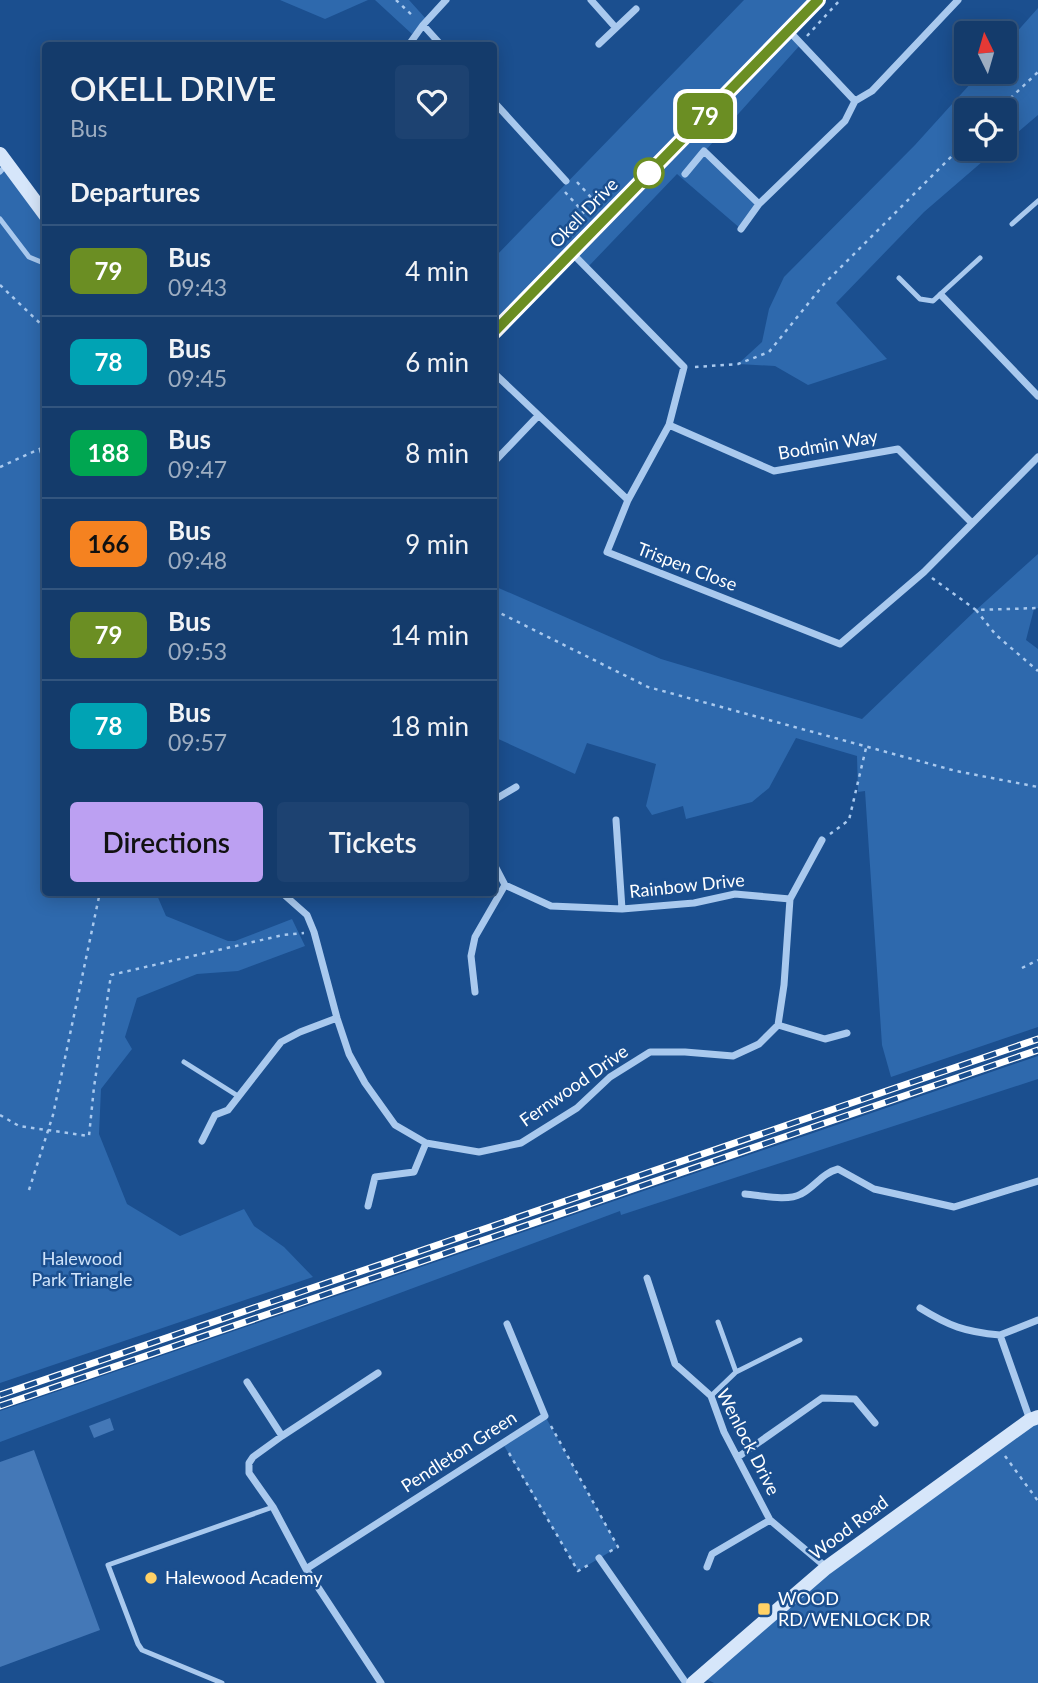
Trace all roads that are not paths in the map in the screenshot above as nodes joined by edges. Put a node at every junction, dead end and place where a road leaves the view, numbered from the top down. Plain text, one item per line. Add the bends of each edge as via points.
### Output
1 (446, 0) edge
2 (591, 0) edge
3 (818, 0) edge
4 (958, 0) edge
5 (636, 9) dead end
6 (423, 24) junction
7 (616, 28) junction
8 (789, 31) junction
9 (411, 42) edge
10 (439, 42) edge
11 (599, 44) dead end
12 (855, 101) junction
13 (497, 105) edge
14 (2, 164) edge
15 (685, 174) dead end
16 (566, 181) road end
17 (1038, 201) edge
18 (760, 204) junction
19 (42, 211) edge
20 (0, 219) edge
21 (1012, 224) dead end
22 (741, 229) dead end
23 (572, 253) junction
24 (980, 258) dead end
25 (42, 262) edge
26 (899, 278) dead end
27 (941, 295) junction
28 (497, 329) edge
29 (497, 376) edge
30 (1038, 396) edge
31 (537, 417) junction
32 (670, 425) junction
33 (1038, 457) edge
34 (497, 459) edge
35 (628, 500) junction
36 (971, 522) junction
37 (516, 787) dead end
38 (497, 798) edge
39 (616, 820) dead end
40 (822, 840) road end
41 (497, 870) edge
42 (505, 885) junction
43 (286, 896) edge
44 (790, 899) junction
45 (622, 909) junction
46 (475, 992) dead end
47 (337, 1018) junction
48 (778, 1025) junction
49 (847, 1032) dead end
50 (184, 1062) dead end
51 (238, 1096) junction
52 (202, 1141) dead end
53 (426, 1143) junction
54 (1038, 1181) edge
55 (745, 1194) dead end
56 (369, 1206) dead end
57 (648, 1278) dead end
58 (919, 1308) dead end
59 (1038, 1320) edge
60 (718, 1322) dead end
61 (508, 1324) dead end
62 (1000, 1335) junction
63 (800, 1340) dead end
64 (736, 1372) junction
65 (378, 1373) dead end
66 (247, 1382) dead end
67 (711, 1396) junction
68 (1034, 1418) edge
69 (876, 1423) dead end
70 (282, 1436) junction
71 (738, 1457) junction
72 (273, 1507) junction
73 (770, 1520) junction
74 (599, 1558) road end
75 (707, 1567) dead end
76 (827, 1568) junction
77 (306, 1569) junction
78 (222, 1683) edge
79 (381, 1683) edge
80 (686, 1683) edge
81 (692, 1683) edge

1 - 6 street
2 - 7 street
3 - 8 street, Okell Drive
4 - 12 street via 872,91
5 - 7 street
6 - 9 street
6 - 10 street
7 - 11 street
8 - 12 street
8 - 23 street, Okell Drive
12 - 18 street via 845,121
13 - 16 street
14 - 19 street
15 - 18 street via 704,151
17 - 21 lane
18 - 22 street
20 - 25 lane via 29,257
23 - 28 street, Okell Drive
23 - 32 street, Trispen Close via 684,367
24 - 27 lane
26 - 27 lane via 920,299 933,301
27 - 30 street
29 - 31 street
31 - 34 street
31 - 35 street
32 - 35 street, Trispen Close
32 - 36 street, Bodmin Way via 774,471 898,449
33 - 36 street, Trispen Close
35 - 36 street, Trispen Close via 607,552 840,644 924,572
37 - 38 street
39 - 45 street
40 - 44 street
41 - 42 street
42 - 45 street, Rainbow Drive via 551,906
42 - 46 street via 475,937 471,956
43 - 47 street, Fernwood Drive via 307,915
44 - 45 street, Rainbow Drive via 735,894 694,903
44 - 48 street
47 - 51 street via 281,1042
47 - 53 street, Fernwood Drive via 365,1083 395,1125
48 - 49 street via 825,1039
48 - 53 street, Fernwood Drive via 759,1044 733,1056 650,1052 611,1077 577,1108 521,1143 479,1152
50 - 51 lane
51 - 52 street via 228,1110 215,1115
53 - 56 street via 414,1172 375,1177
54 - 55 street via 954,1207 874,1189 838,1169 800,1195
57 - 67 street, Wenlock Drive via 675,1364
58 - 62 street via 948,1325
59 - 62 street
60 - 64 lane
61 - 77 street, Pendleton Green via 545,1416
62 - 68 street
63 - 64 lane
64 - 67 lane
65 - 70 street
66 - 70 street
67 - 71 street, Wenlock Drive
68 - 76 street, Wood Road
69 - 71 street via 855,1399 822,1398
70 - 72 street via 249,1463 249,1473
71 - 73 street, Wenlock Drive
72 - 77 street
72 - 78 lane via 108,1565 142,1650
73 - 75 street via 712,1554
73 - 76 street, Wenlock Drive
74 - 80 street
76 - 81 street, Wood Road
77 - 79 street

